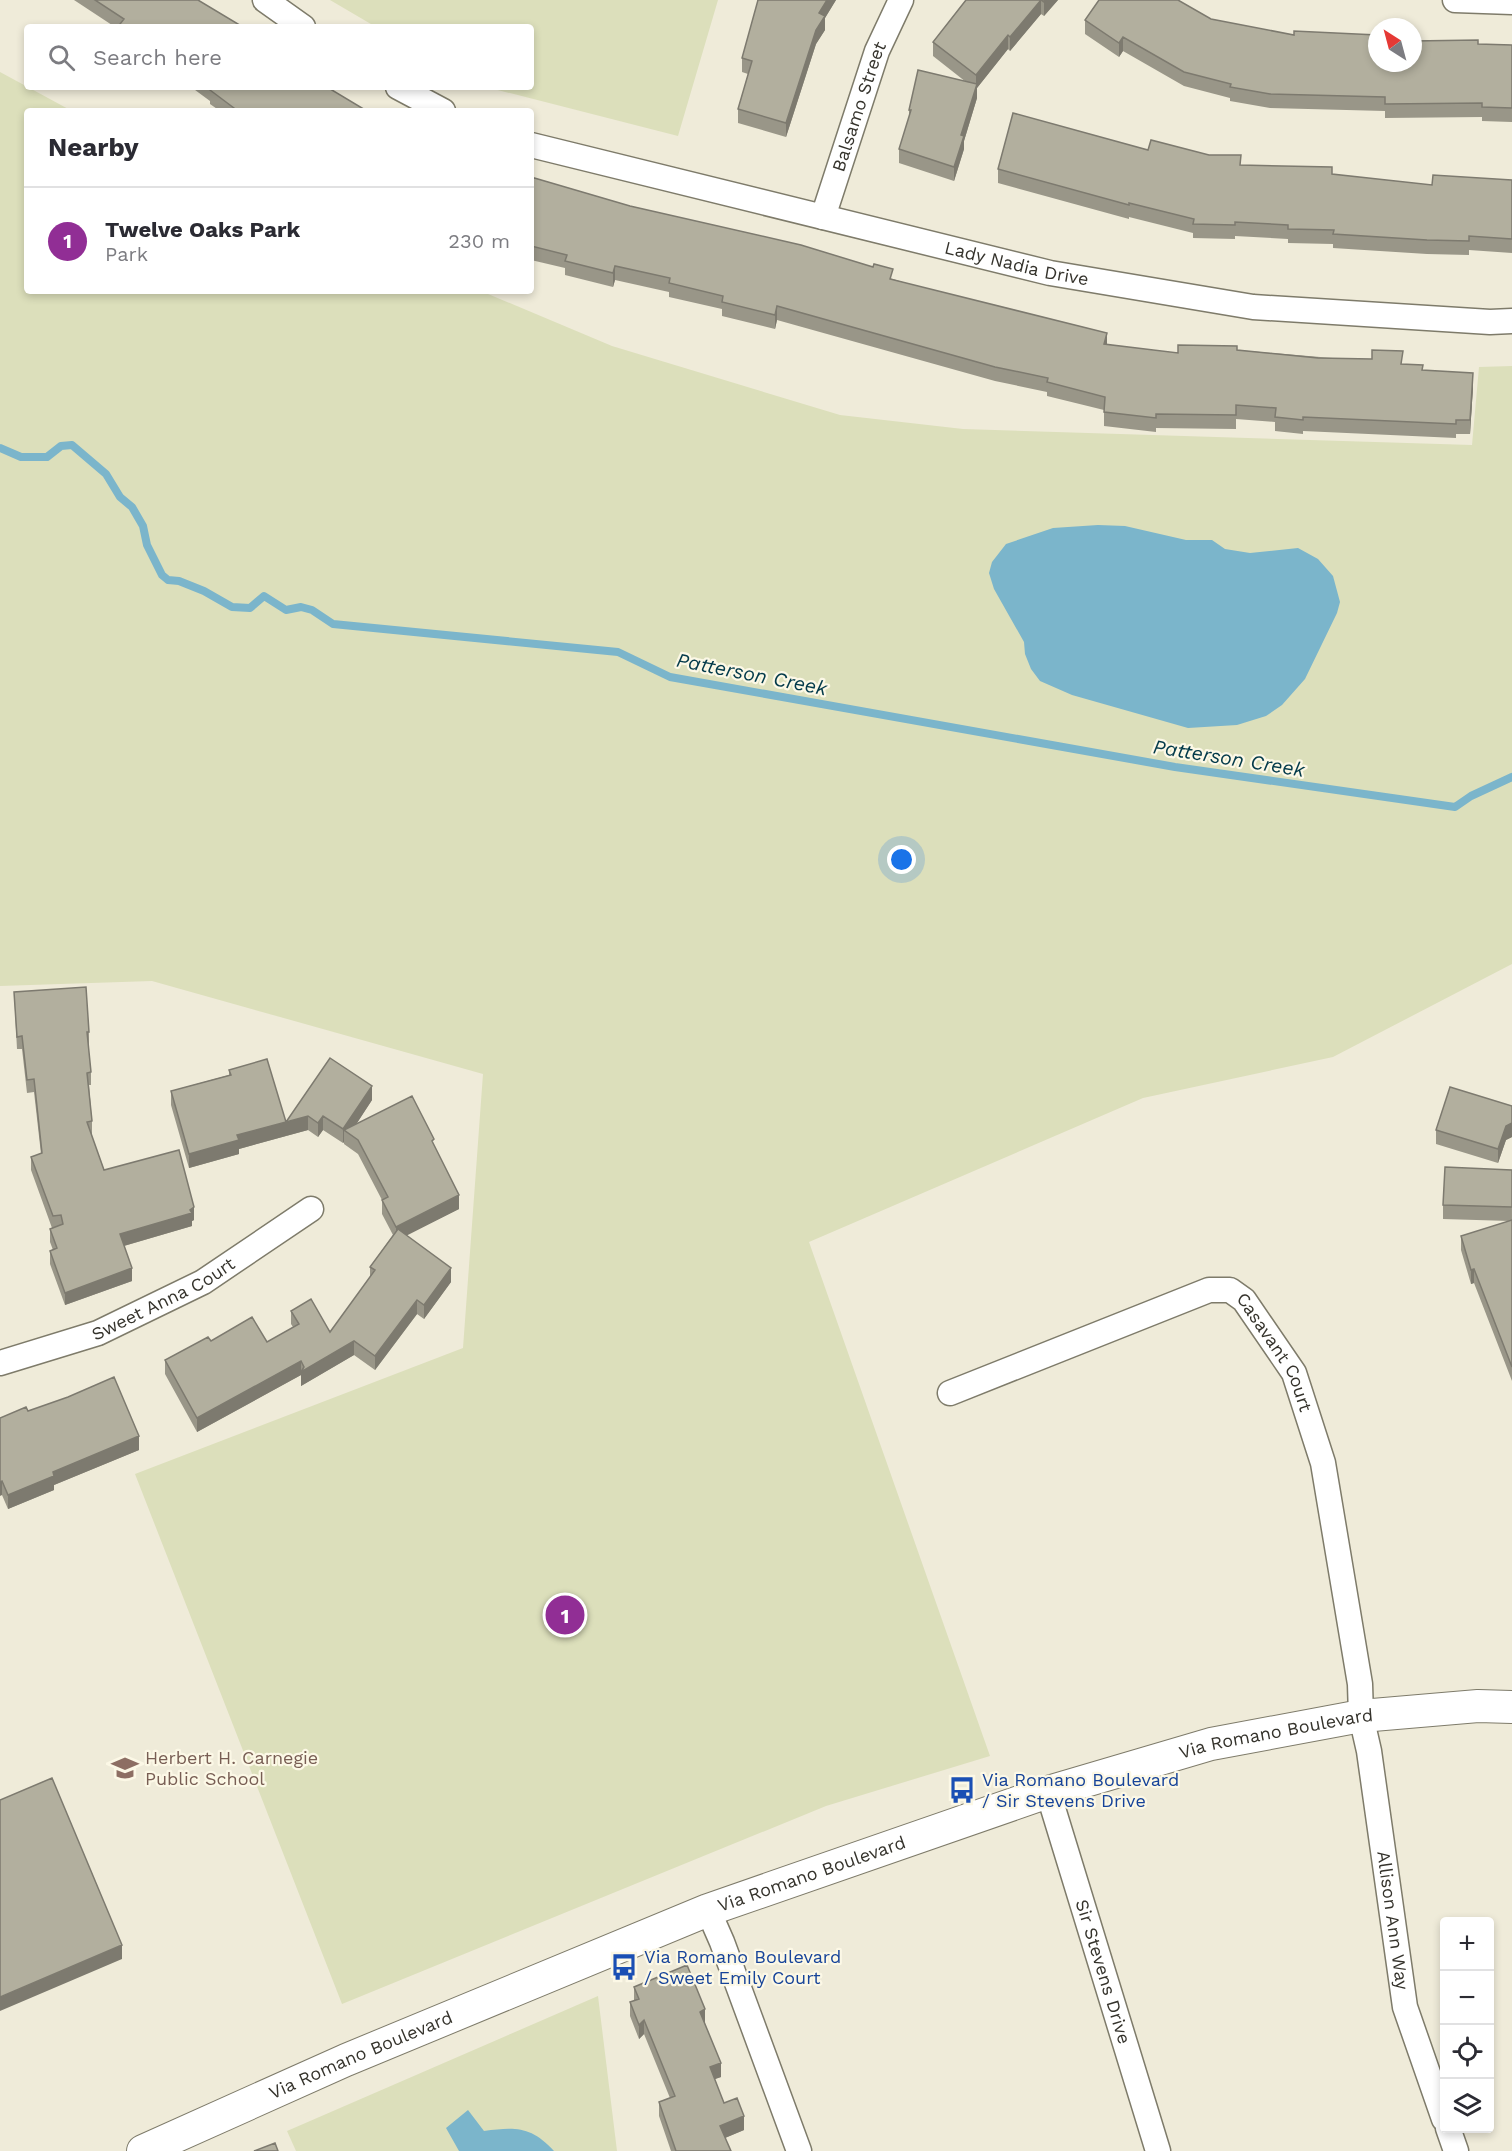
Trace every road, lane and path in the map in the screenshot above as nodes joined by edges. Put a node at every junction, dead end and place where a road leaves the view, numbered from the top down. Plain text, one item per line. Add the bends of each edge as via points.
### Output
1 (265, 0) edge
2 (901, 0) edge
3 (1455, 0) edge
4 (1512, 2) edge
5 (299, 24) edge
6 (404, 90) edge
7 (437, 108) edge
8 (534, 146) edge
9 (823, 217) junction
10 (1512, 321) edge
11 (311, 1209) dead end
12 (1, 1359) edge
13 (950, 1393) dead end
14 (1512, 1707) edge
15 (1361, 1716) junction
16 (1048, 1792) junction
17 (708, 1910) junction
18 (1440, 2108) edge
19 (1450, 2133) edge
20 (143, 2151) edge
21 (799, 2151) edge
22 (1158, 2151) edge
23 (1456, 2151) edge

1 - 5 street
2 - 9 street, Balsamo Street via 877,51
3 - 4 street
6 - 7 street
8 - 9 street, Lady Nadia Drive
9 - 10 street, Lady Nadia Drive via 1050,273 1253,307
11 - 12 street, Sweet Anna Court via 203,1282 98,1333
13 - 15 street, Casavant Court via 1209,1290 1230,1290 1244,1300 1294,1373 1315,1434 1360,1684
14 - 15 street, Via Romano Boulevard via 1478,1706
15 - 16 street, Via Romano Boulevard via 1211,1744
15 - 18 street, Allison Ann Way via 1405,2007
16 - 17 street, Via Romano Boulevard
16 - 22 street, Sir Stevens Drive
17 - 20 street, Via Romano Boulevard via 346,2060
17 - 21 street
19 - 23 street

